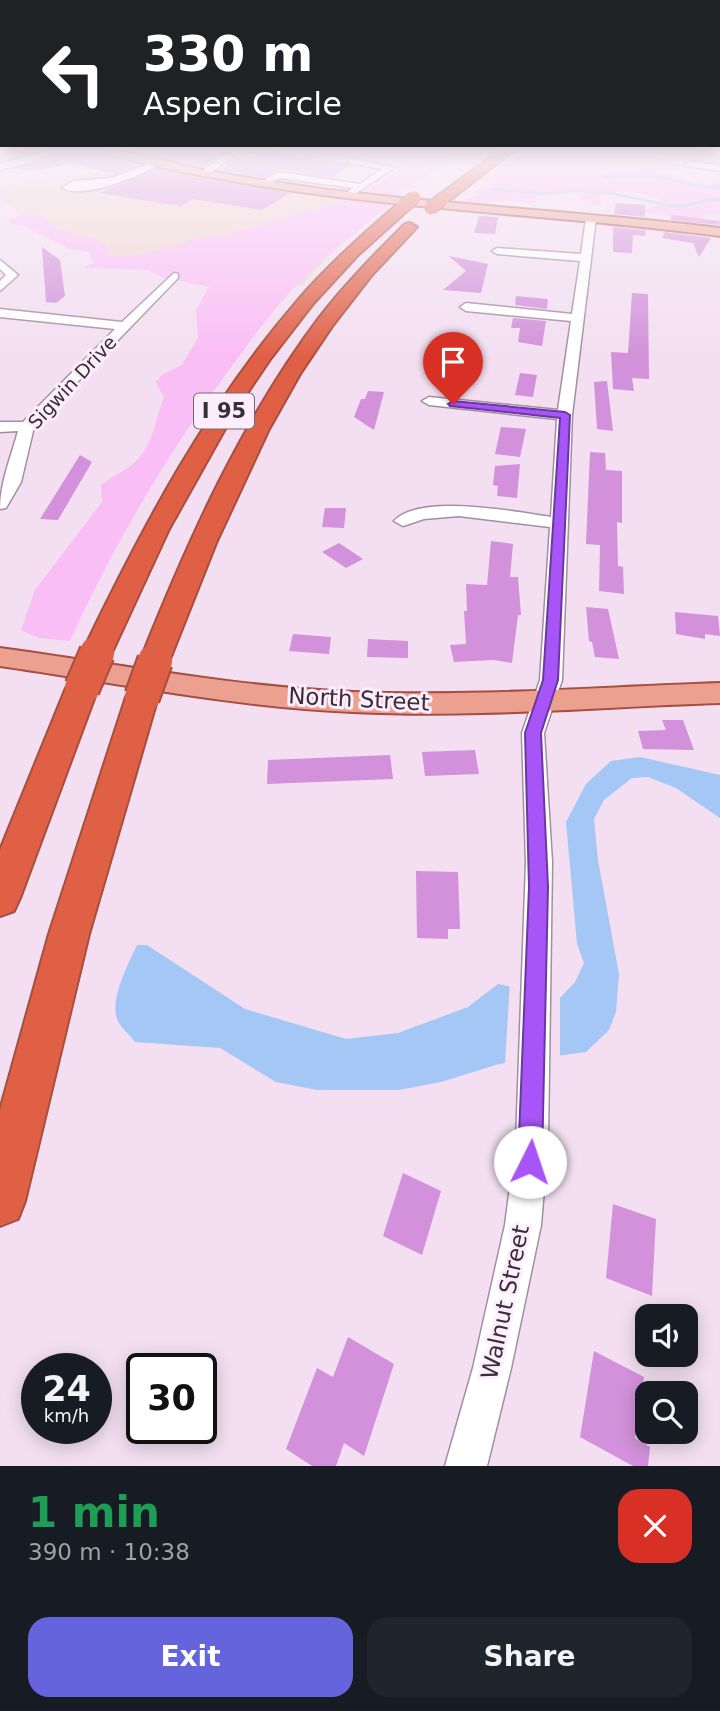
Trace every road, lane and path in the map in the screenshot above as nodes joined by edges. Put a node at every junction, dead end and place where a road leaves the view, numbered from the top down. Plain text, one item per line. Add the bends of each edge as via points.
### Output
1 (394, 219) edge
2 (409, 219) edge
3 (591, 219) edge
4 (604, 219) edge
5 (720, 232) edge
6 (497, 251) dead end
7 (586, 258) junction
8 (0, 263) edge
9 (174, 276) dead end
10 (0, 288) edge
11 (466, 307) dead end
12 (0, 313) edge
13 (578, 318) junction
14 (125, 326) junction
15 (429, 401) dead end
16 (565, 415) junction
17 (27, 426) junction
18 (0, 427) edge
19 (0, 504) edge
20 (403, 521) dead end
21 (557, 523) junction
22 (0, 657) edge
23 (720, 693) edge
24 (544, 698) junction
25 (0, 898) edge
26 (0, 1201) edge
27 (466, 1466) edge

1 - 25 highway, I 95, bridge via 361,242 285,325 243,382 162,517 82,688
2 - 26 highway, I 95 via 314,337 282,386 223,497 149,679 69,934
3 - 7 street, Walnut Street
4 - 5 main road
6 - 7 street
7 - 13 street, Walnut Street
8 - 10 street via 12,275
9 - 14 street, Sigwin Drive
11 - 13 street
12 - 14 street
13 - 16 street, Walnut Street
14 - 17 street, Sigwin Drive
15 - 16 street
16 - 21 street, Walnut Street
17 - 18 street
17 - 19 street, Sigwin Drive via 13,482
20 - 21 street via 420,513 447,510
21 - 24 street, Walnut Street via 551,680
22 - 24 main road, North Street via 268,695 353,702 439,704
23 - 24 main road, North Street
24 - 27 street, Walnut Street via 533,733 539,862 532,1141 523,1225

